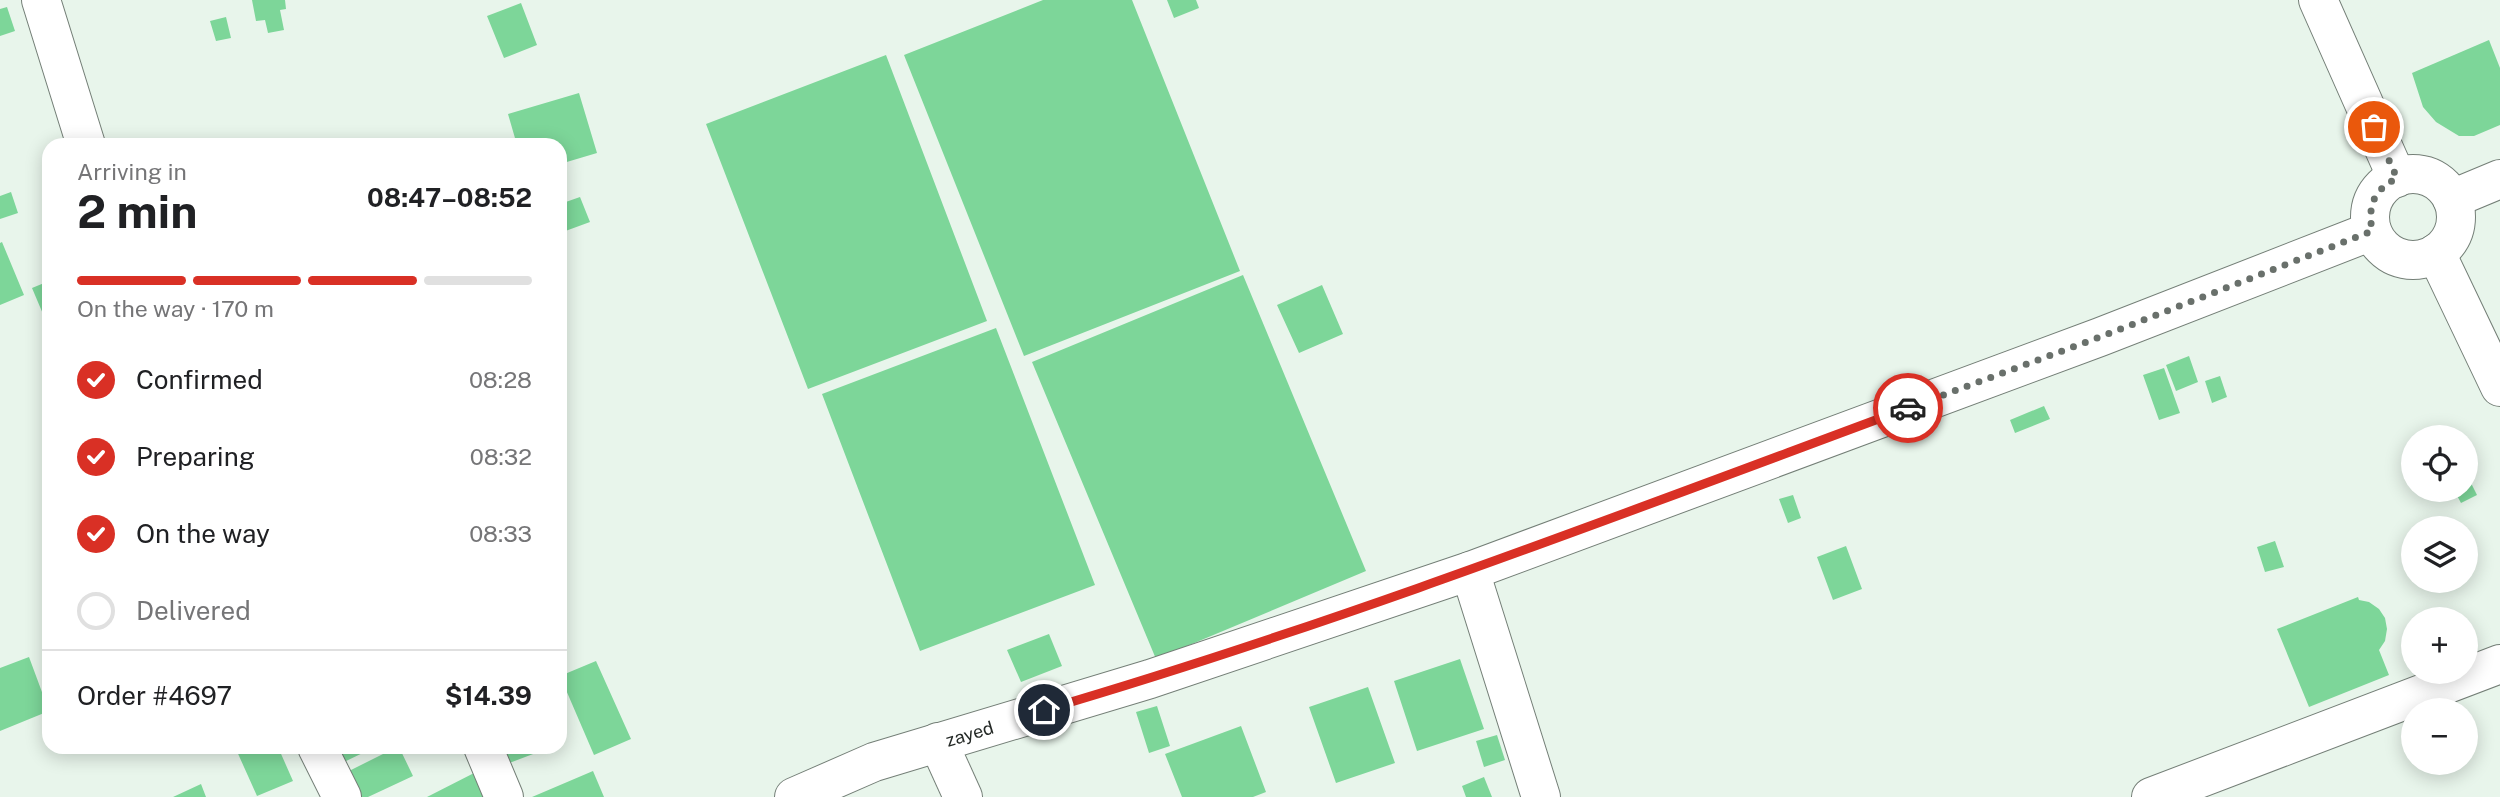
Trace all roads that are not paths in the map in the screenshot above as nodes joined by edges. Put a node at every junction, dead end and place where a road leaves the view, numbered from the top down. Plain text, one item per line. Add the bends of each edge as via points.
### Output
1 (41, 0) edge
2 (2318, 0) edge
3 (84, 138) edge
4 (2397, 178) junction
5 (2500, 179) edge
6 (2452, 199) junction
7 (2372, 231) junction
8 (2435, 253) junction
9 (2500, 387) edge
10 (1470, 571) junction
11 (2500, 664) edge
12 (937, 742) junction
13 (320, 754) edge
14 (487, 754) edge
15 (342, 797) edge
16 (504, 797) edge
17 (794, 797) edge
18 (963, 797) edge
19 (1541, 797) edge
20 (2151, 797) edge

1 - 3 street
2 - 4 street
4 - 6 street via 2420,175 2434,179
4 - 7 street via 2373,200
5 - 6 street
6 - 8 street via 2455,226 2450,239
7 - 8 street via 2388,253 2401,258 2416,260
7 - 10 street, zayed
8 - 9 street
10 - 12 street, zayed via 1150,679
10 - 19 street
11 - 20 street
12 - 17 street, zayed via 874,762
12 - 18 street
13 - 15 street
14 - 16 street

